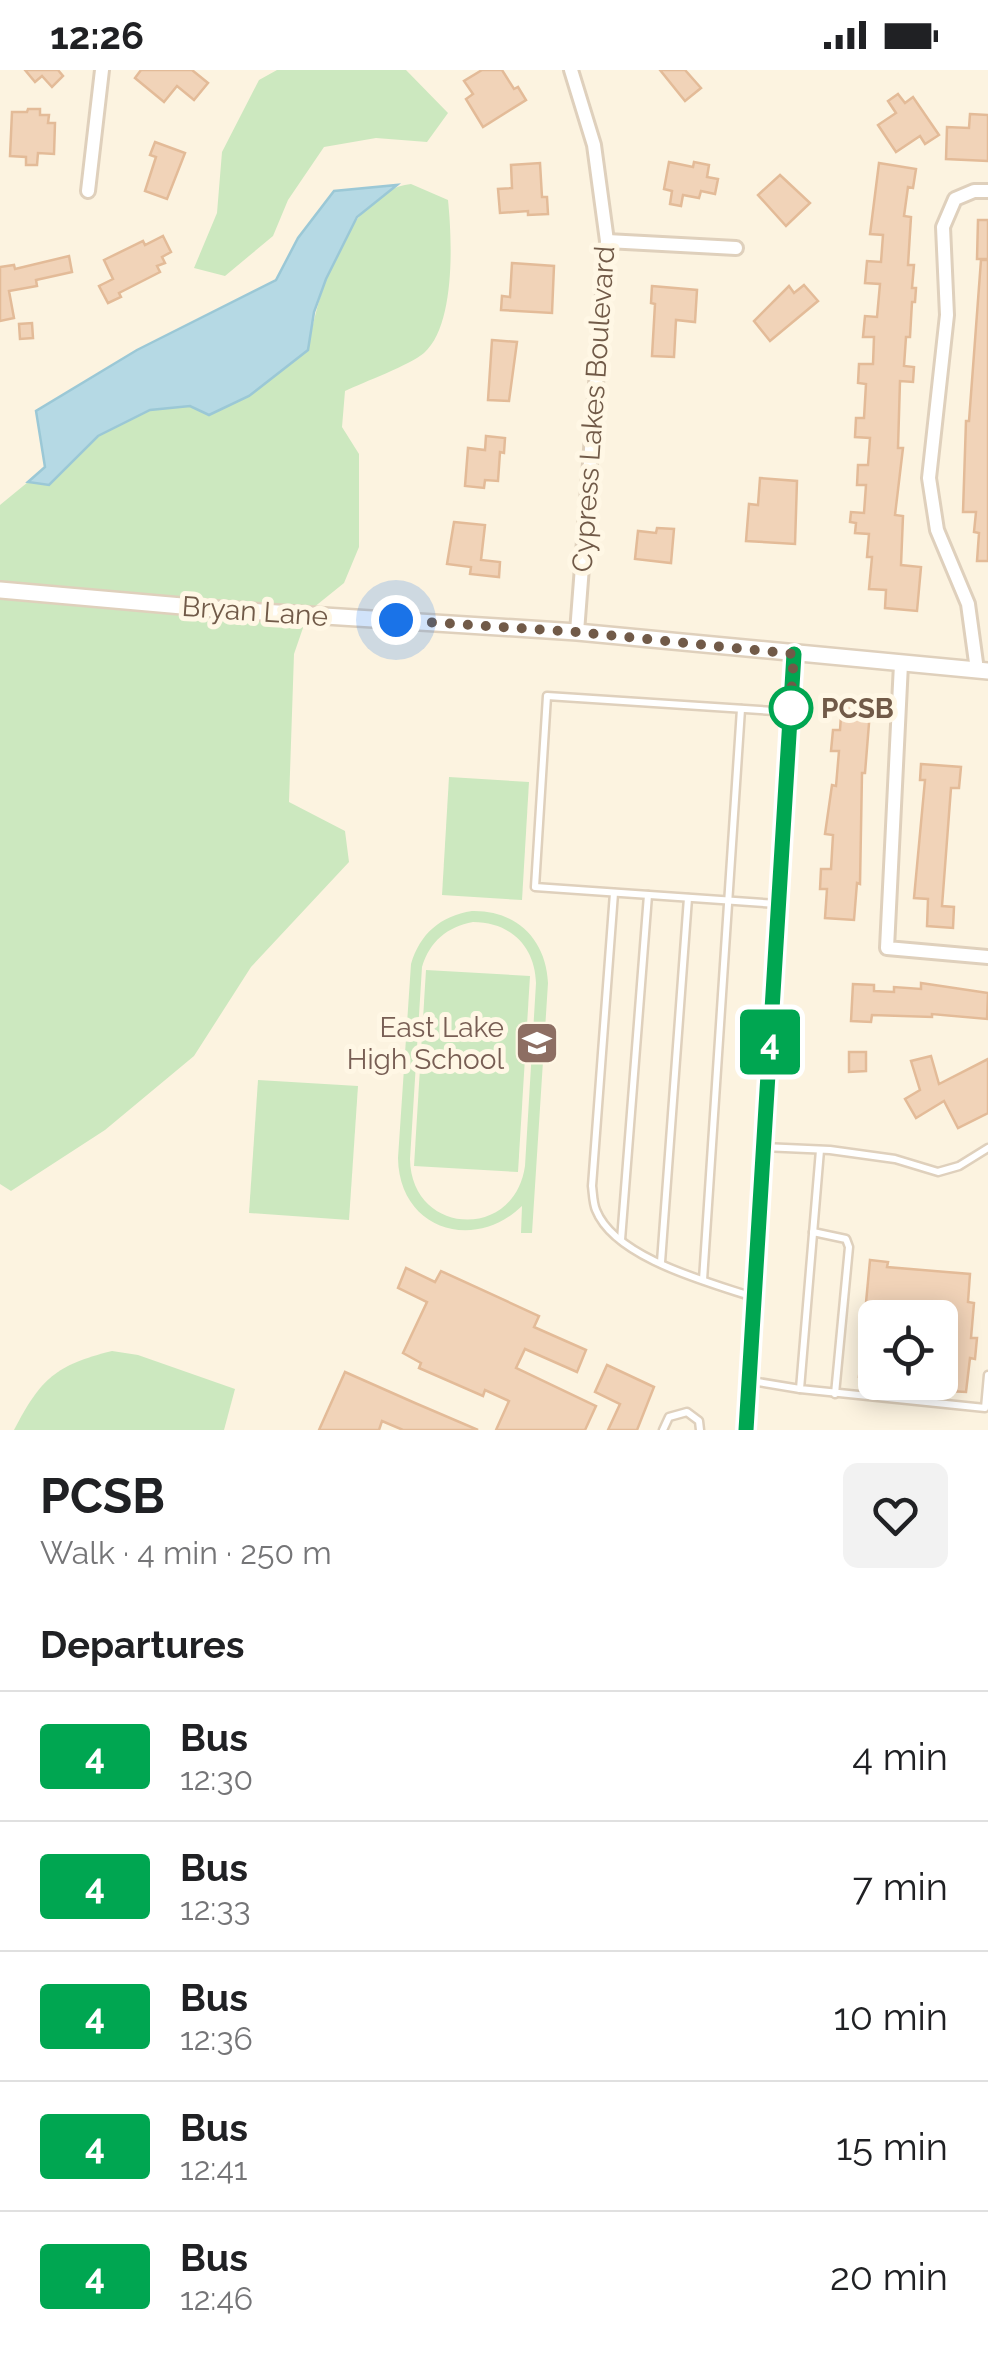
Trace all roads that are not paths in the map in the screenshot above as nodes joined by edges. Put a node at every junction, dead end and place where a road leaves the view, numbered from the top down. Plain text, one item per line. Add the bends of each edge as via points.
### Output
1 (102, 70) edge
2 (571, 70) edge
3 (88, 191) dead end
4 (988, 191) edge
5 (607, 242) junction
6 (736, 248) dead end
7 (0, 590) edge
8 (577, 632) junction
9 (794, 654) junction
10 (901, 664) junction
11 (982, 670) edge
12 (741, 709) junction
13 (790, 712) junction
14 (614, 893) junction
15 (648, 895) junction
16 (688, 898) junction
17 (730, 900) junction
18 (778, 904) junction
19 (988, 957) edge
20 (764, 1147) junction
21 (988, 1148) edge
22 (820, 1150) junction
23 (813, 1232) junction
24 (621, 1241) junction
25 (661, 1262) junction
26 (703, 1280) junction
27 (754, 1298) junction
28 (988, 1375) edge
29 (749, 1380) junction
30 (800, 1390) junction
31 (834, 1394) junction
32 (987, 1408) edge
33 (663, 1430) edge
34 (700, 1430) edge
35 (746, 1430) edge

1 - 3 street
2 - 5 street, Cypress Lakes Boulevard via 594,145
4 - 11 street via 955,198 943,227 948,315 929,478 937,530 963,587
5 - 6 street
5 - 8 street, Cypress Lakes Boulevard
7 - 8 street, Bryan Lane
8 - 9 street, Bryan Lane
9 - 10 street, Bryan Lane
9 - 13 street
10 - 11 street, Bryan Lane
10 - 19 street via 886,948
12 - 13 lane
12 - 14 lane via 547,696 535,886
12 - 17 lane
13 - 18 street
14 - 15 lane
14 - 24 lane via 592,1186 595,1208
15 - 16 lane
15 - 24 lane
16 - 17 lane
16 - 25 lane
17 - 18 lane
17 - 26 lane
18 - 20 street
20 - 22 lane
20 - 27 street
21 - 22 lane via 938,1172
22 - 23 lane
23 - 30 lane
23 - 31 lane via 846,1238 849,1247
24 - 25 lane
25 - 26 lane
26 - 27 lane
27 - 29 street
28 - 32 lane
29 - 30 lane
29 - 35 street
30 - 31 lane
31 - 32 lane
33 - 34 lane via 669,1416 688,1412

